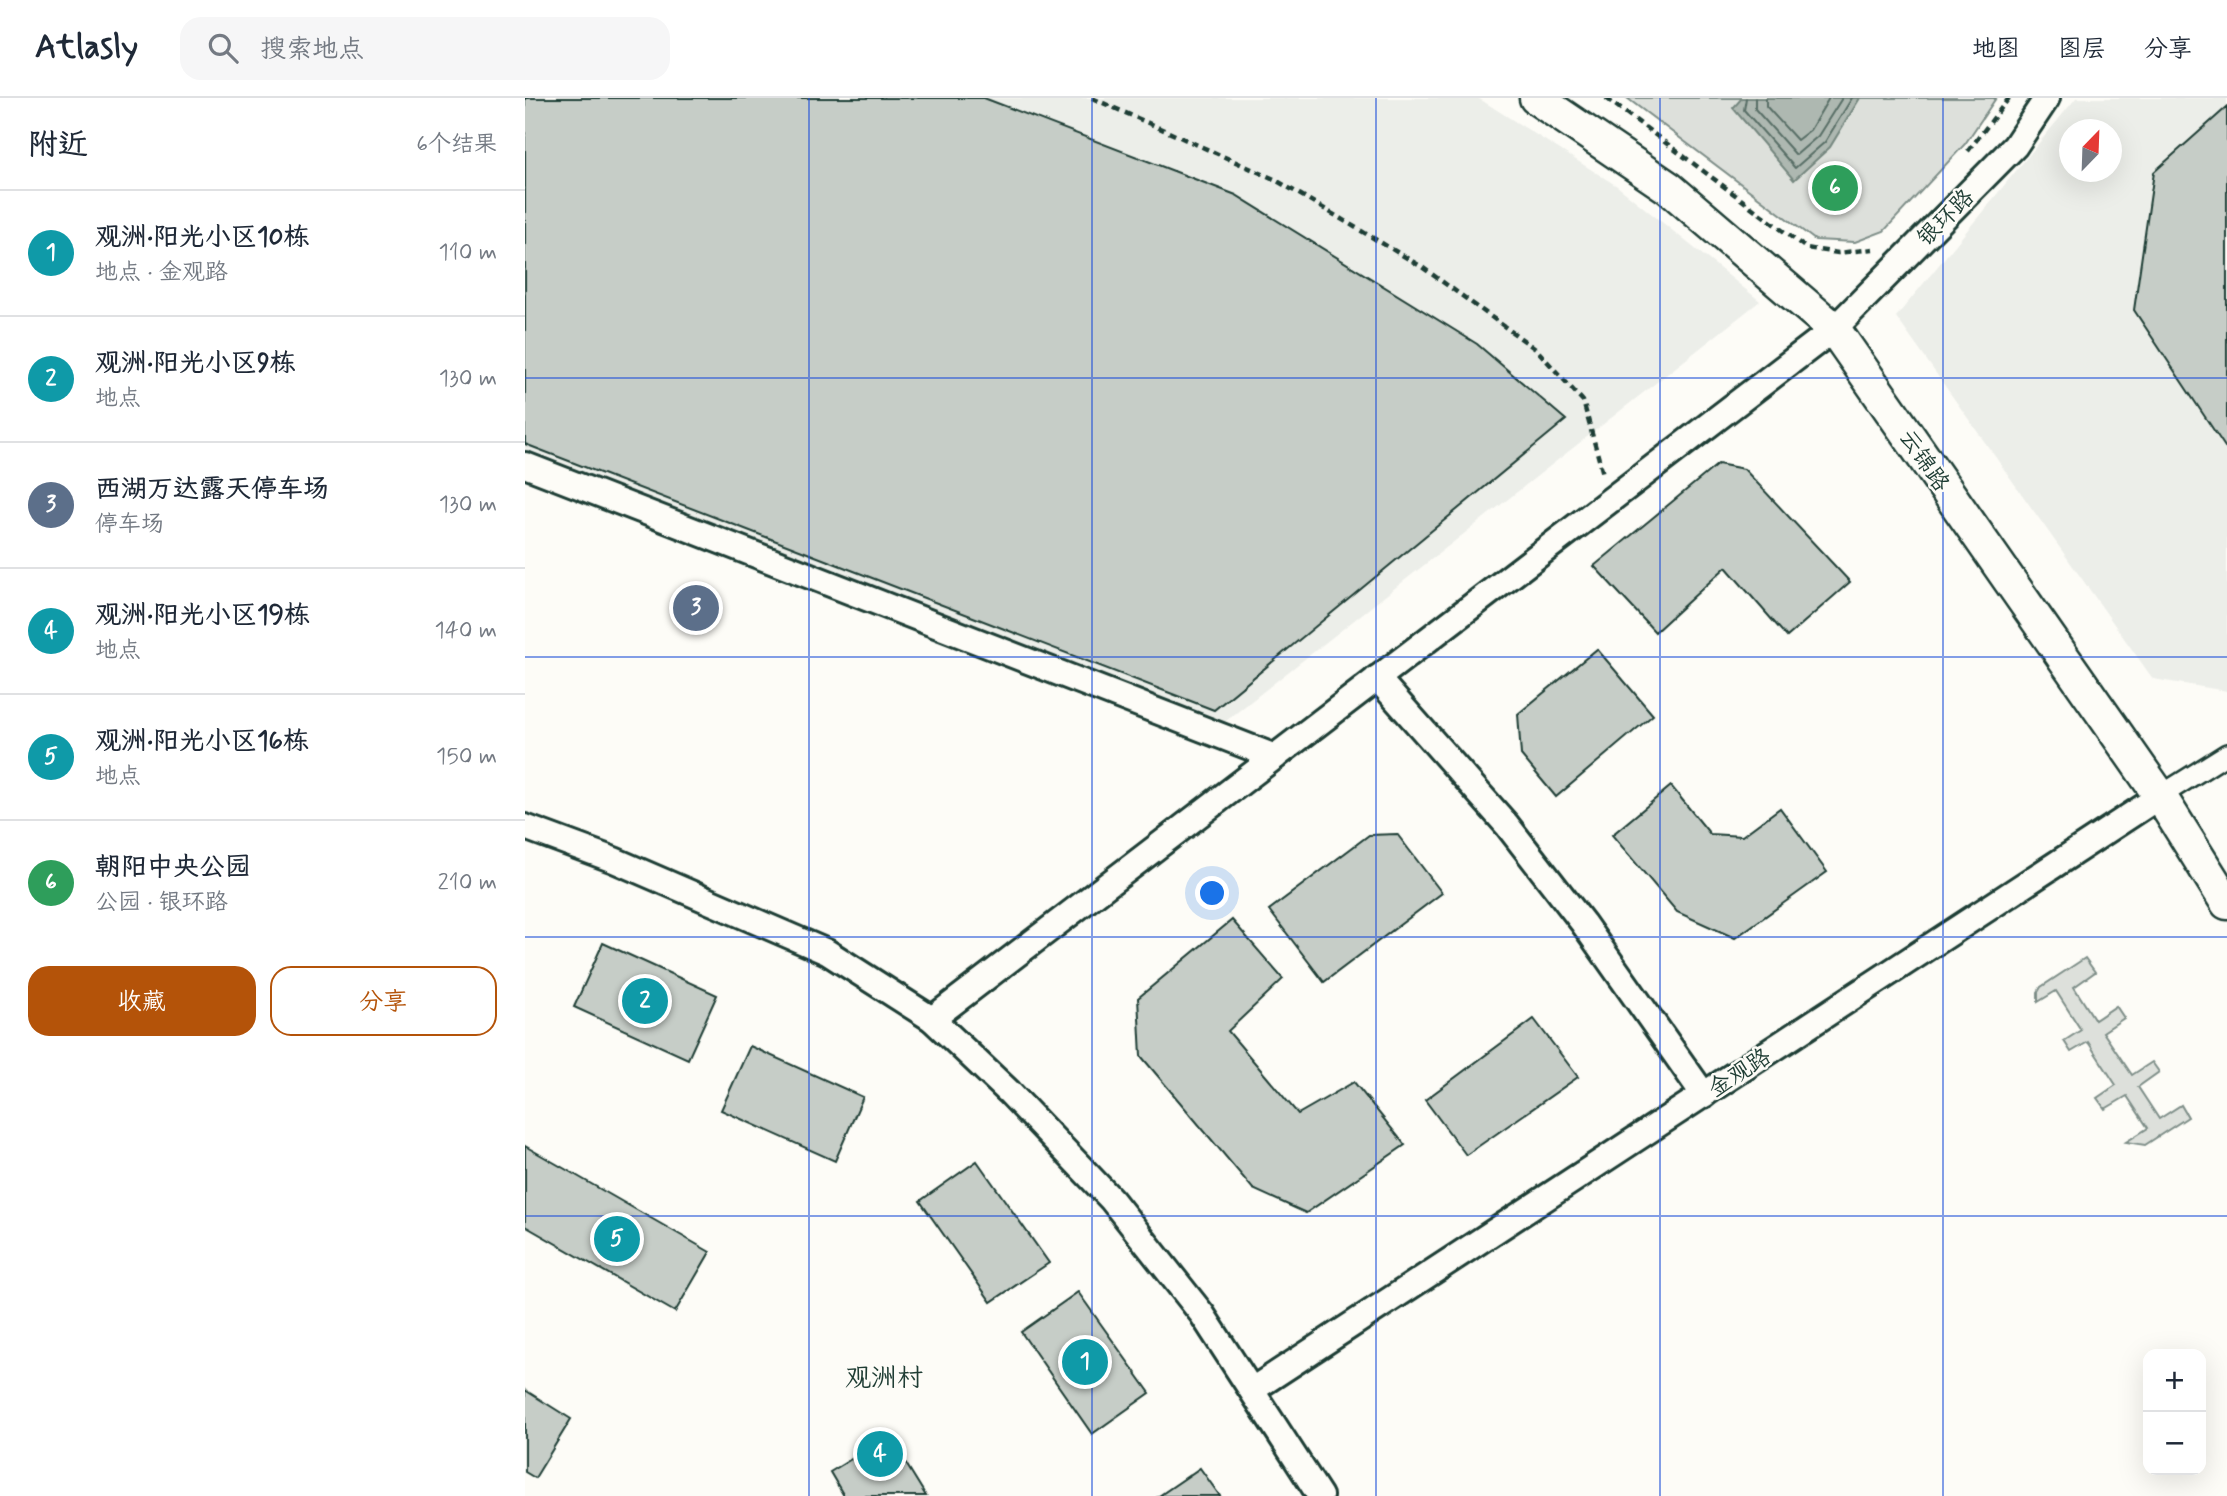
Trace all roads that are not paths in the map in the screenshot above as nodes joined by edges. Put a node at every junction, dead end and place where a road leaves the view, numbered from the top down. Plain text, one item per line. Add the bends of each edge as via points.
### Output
1 (1536, 98) edge
2 (2047, 98) edge
3 (1834, 329) junction
4 (525, 465) edge
5 (1377, 678) junction
6 (2227, 754) edge
7 (1275, 757) junction
8 (2160, 796) junction
9 (525, 827) edge
10 (2227, 903) edge
11 (932, 1019) junction
12 (1705, 1095) junction
13 (1252, 1390) junction
14 (1320, 1496) edge

1 - 3 street, 云锦路 via 1669,188
2 - 3 street, 银环路 via 2015,146
3 - 5 street, 银环路
3 - 8 street, 云锦路
4 - 7 street
5 - 7 street, 银环路
5 - 12 street via 1507,825
6 - 8 street, 金观路
7 - 11 street, 银环路
8 - 10 street, 云锦路
8 - 12 street, 金观路
9 - 11 street via 614,860 827,952
11 - 13 street via 1112,1200 1202,1314
12 - 13 street, 金观路
13 - 14 street

